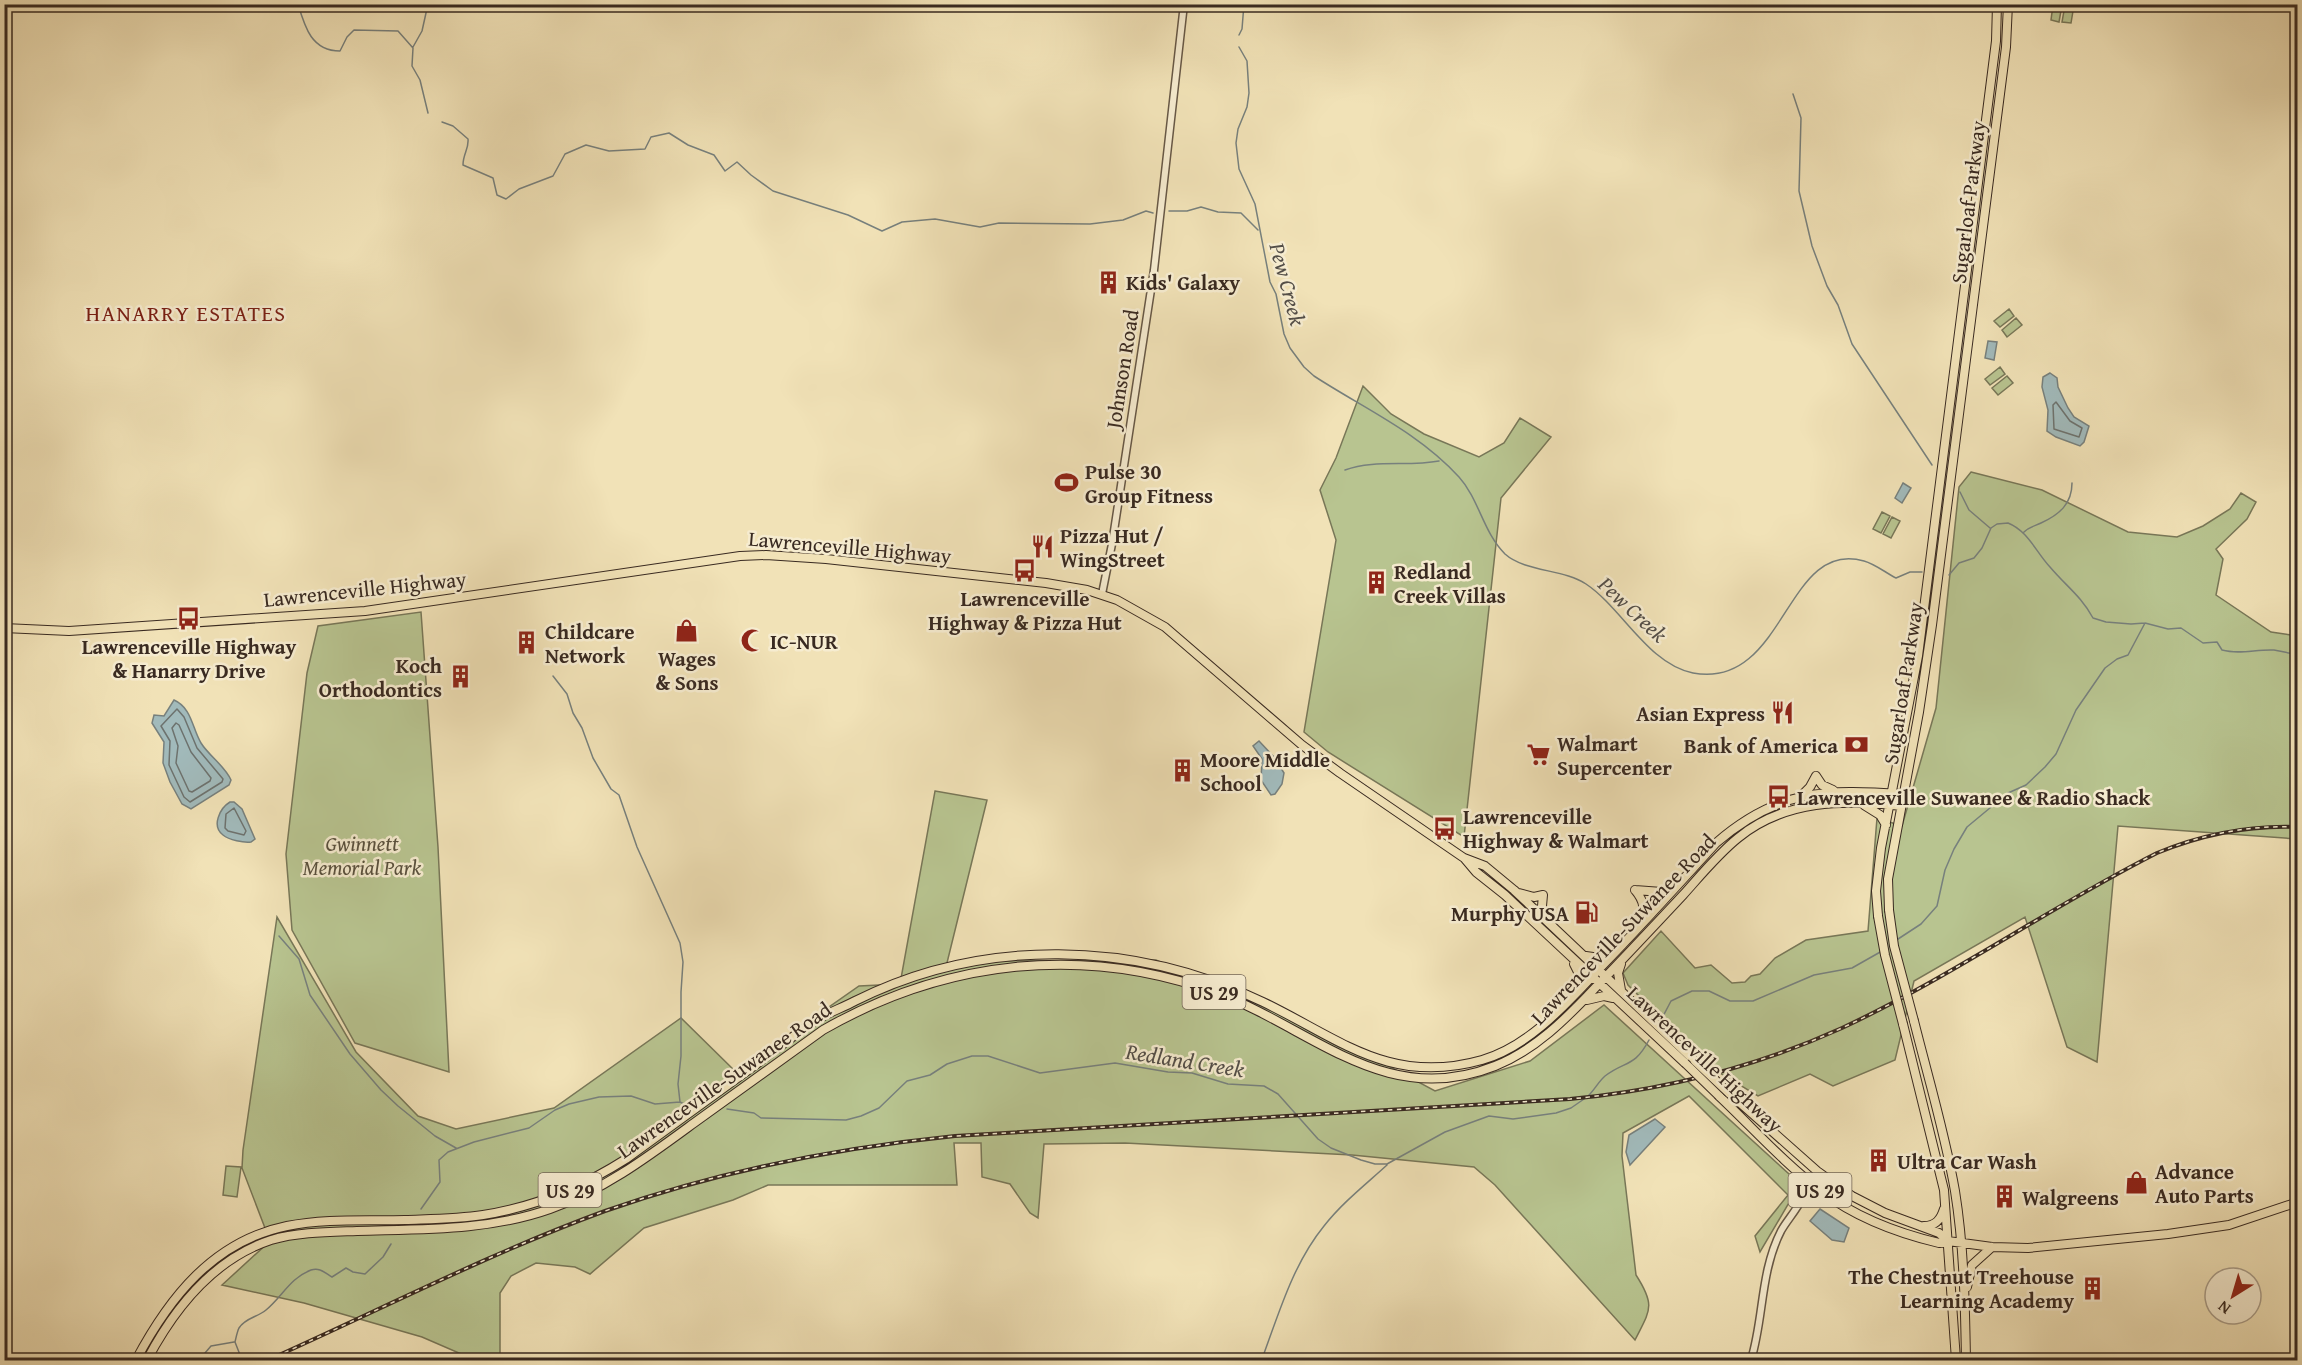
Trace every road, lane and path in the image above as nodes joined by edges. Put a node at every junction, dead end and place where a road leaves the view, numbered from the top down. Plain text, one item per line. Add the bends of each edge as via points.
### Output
1 (1184, 4) edge
2 (1997, 4) edge
3 (2008, 4) edge
4 (1102, 594) junction
5 (4, 628) edge
6 (1837, 791) junction
7 (1892, 794) junction
8 (1903, 794) junction
9 (1800, 796) junction
10 (1860, 803) junction
11 (1891, 804) junction
12 (1901, 806) junction
13 (1886, 825) junction
14 (1464, 858) junction
15 (1677, 886) junction
16 (1514, 890) junction
17 (1547, 921) junction
18 (1639, 927) junction
19 (1618, 950) junction
20 (1584, 955) junction
21 (1571, 957) junction
22 (1622, 961) junction
23 (1162, 965) junction
24 (1599, 970) junction
25 (1160, 976) junction
26 (1592, 977) junction
27 (1606, 977) junction
28 (1599, 984) junction
29 (1578, 991) junction
30 (1621, 991) junction
31 (1614, 998) junction
32 (1582, 1002) junction
33 (1310, 1027) junction
34 (1306, 1036) junction
35 (1464, 1064) junction
36 (1466, 1075) junction
37 (1803, 1175) junction
38 (1820, 1190) junction
39 (1802, 1199) junction
40 (2298, 1202) edge
41 (1945, 1207) junction
42 (1917, 1226) junction
43 (1948, 1241) junction
44 (1962, 1244) junction
45 (1992, 1248) junction
46 (1965, 1295) junction
47 (136, 1360) edge
48 (147, 1360) edge
49 (1751, 1360) edge
50 (1956, 1360) edge
51 (1966, 1360) edge

1 - 4 street, Johnson Road via 1154,270
2 - 7 main road, Sugarloaf Parkway via 1996,41 1918,656
3 - 8 main road, Sugarloaf Parkway via 2006,47 1930,645
4 - 5 main road, Lawrenceville Highway via 1046,583 826,559 749,555 355,612 69,631
4 - 14 main road, Lawrenceville Highway via 1136,608 1165,627 1302,745
6 - 7 main road
6 - 9 main road
6 - 9 main road via 1822,785 1816,776
7 - 8 main road
7 - 11 main road, Sugarloaf Parkway
8 - 12 main road, Sugarloaf Parkway
9 - 15 main road, Lawrenceville-Suwanee Road via 1755,813 1732,829
10 - 11 main road, Lawrenceville-Suwanee Road
10 - 13 main road via 1880,815
10 - 22 main road, Lawrenceville-Suwanee Road via 1799,807 1751,828 1725,849
11 - 12 main road, Lawrenceville-Suwanee Road
11 - 13 main road, Sugarloaf Parkway
12 - 44 main road, Sugarloaf Parkway, bridge via 1888,879 1888,910 1950,1165
13 - 41 main road, Sugarloaf Parkway, bridge via 1877,879 1878,916 1935,1149
14 - 16 main road, Lawrenceville Highway via 1485,866
14 - 21 main road, Lawrenceville Highway
15 - 18 main road, Lawrenceville-Suwanee Road
15 - 18 main road via 1662,892 1635,890 1643,900
16 - 17 main road, Lawrenceville Highway
16 - 17 main road via 1523,896 1543,895
17 - 20 main road, Lawrenceville Highway
18 - 19 main road, Lawrenceville-Suwanee Road
19 - 20 main road via 1600,958
19 - 24 main road, Lawrenceville-Suwanee Road
20 - 24 main road, Lawrenceville Highway
21 - 26 main road, Lawrenceville Highway
21 - 29 main road via 1580,976
22 - 27 main road, Lawrenceville-Suwanee Road
22 - 30 main road via 1618,973
23 - 25 main road
23 - 33 main road, Lawrenceville-Suwanee Road / US 29 via 1233,988
23 - 47 main road, Lawrenceville-Suwanee Road / US 29 via 1124,958 1057,954 974,961 915,975 816,1020 626,1159 558,1196 483,1215 316,1223 288,1226 248,1238 194,1276 165,1312
24 - 26 main road, Lawrenceville-Suwanee Road / US 29
24 - 27 main road, Lawrenceville Highway / US 29
25 - 34 main road, Lawrenceville-Suwanee Road / US 29 via 1216,993 1267,1014
25 - 48 main road, Lawrenceville-Suwanee Road / US 29 via 1068,964 974,972 919,986 823,1030 646,1158 599,1188 551,1209 471,1227 312,1233 272,1240 249,1249 215,1270 195,1290
26 - 28 main road, Lawrenceville Highway
26 - 29 main road, Lawrenceville-Suwanee Road / US 29
27 - 28 main road, Lawrenceville-Suwanee Road
27 - 30 main road, Lawrenceville Highway / US 29
28 - 31 main road, Lawrenceville Highway
28 - 32 main road, Lawrenceville-Suwanee Road
29 - 35 main road, Lawrenceville-Suwanee Road / US 29 via 1522,1040 1486,1059
30 - 42 main road, Lawrenceville Highway / US 29, bridge via 1817,1171 1869,1205
31 - 32 main road via 1597,997
31 - 37 main road, Lawrenceville Highway / US 29, bridge
32 - 36 main road, Lawrenceville-Suwanee Road / US 29 via 1531,1047 1494,1067
33 - 34 main road
33 - 35 main road, Lawrenceville-Suwanee Road / US 29 via 1386,1063 1441,1068
34 - 36 main road, Lawrenceville-Suwanee Road / US 29 via 1345,1058 1388,1074 1427,1079
35 - 36 main road
37 - 38 main road, Lawrenceville Highway / US 29
37 - 39 street via 1806,1183
38 - 39 street
38 - 43 main road, Lawrenceville Highway / US 29 via 1881,1224 1923,1239
39 - 49 street via 1772,1251
40 - 45 main road, Lawrenceville Highway / US 29 via 2229,1225 2040,1248
41 - 42 main road via 1933,1226
41 - 43 main road, Sugarloaf Parkway
42 - 43 main road, Lawrenceville Highway / US 29 via 1939,1233
43 - 44 main road, Lawrenceville Highway / US 29
43 - 50 main road, Sugarloaf Parkway
44 - 45 main road, Lawrenceville Highway / US 29
44 - 46 main road, Sugarloaf Parkway
45 - 46 main road via 1972,1266
46 - 51 main road, Sugarloaf Parkway

